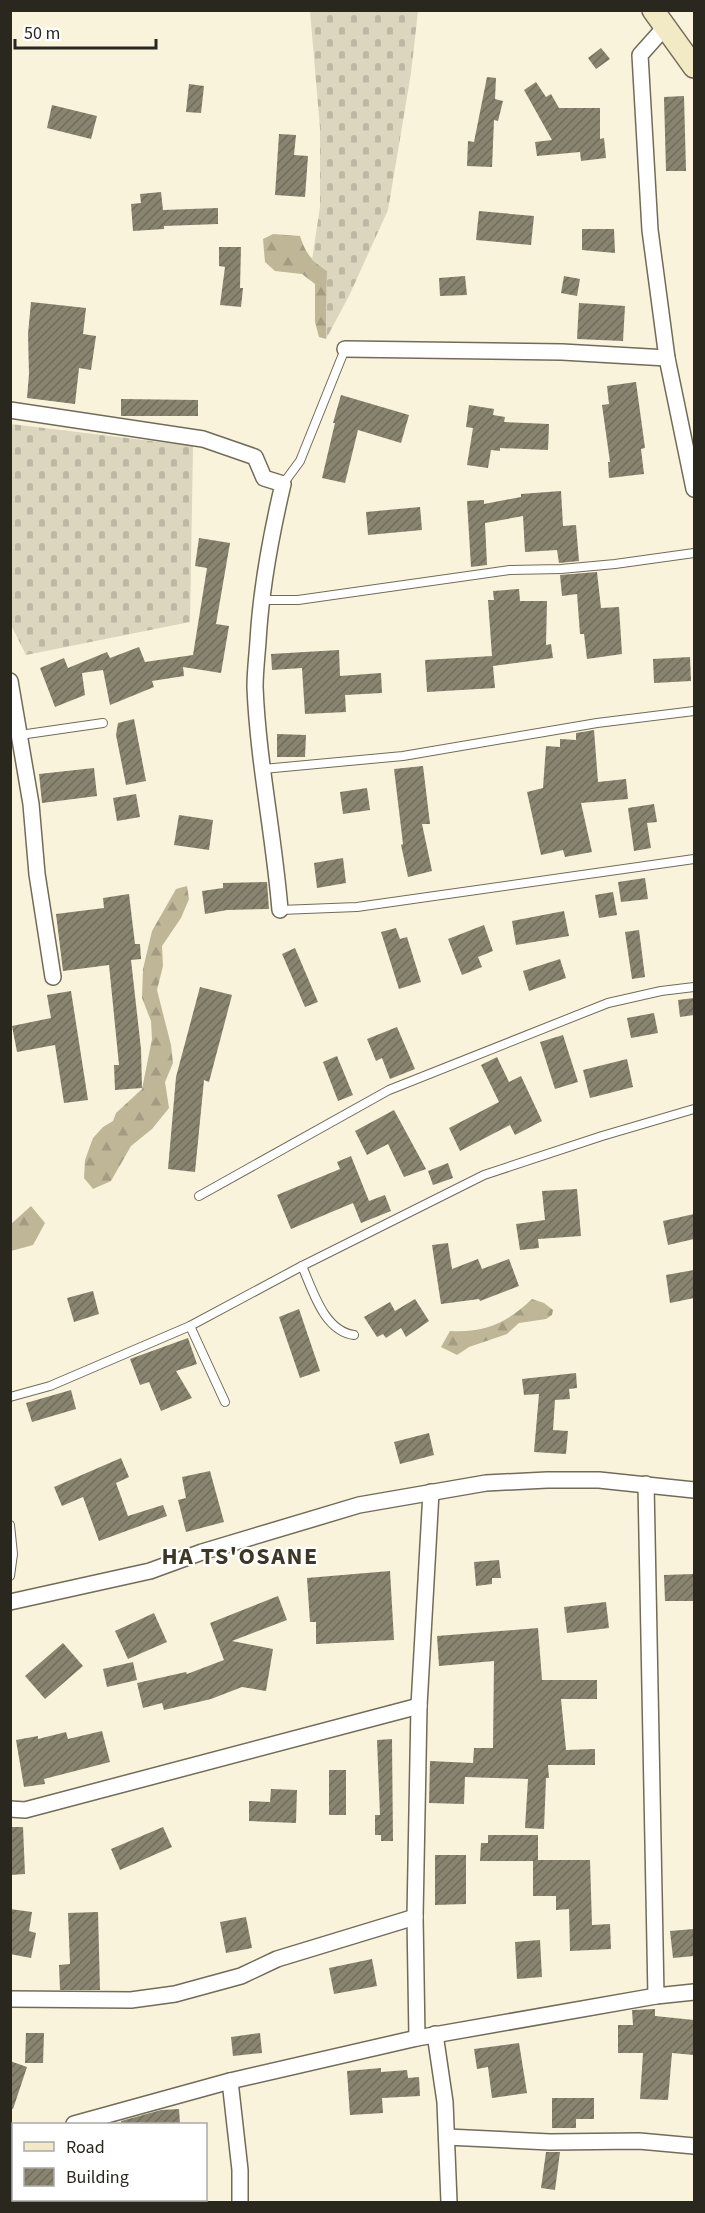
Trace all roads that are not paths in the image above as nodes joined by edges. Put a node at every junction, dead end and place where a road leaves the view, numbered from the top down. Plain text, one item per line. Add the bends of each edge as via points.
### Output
1 (659, 19) edge
2 (694, 67) edge
3 (345, 349) joint
4 (667, 358) junction
5 (10, 410) edge
6 (283, 484) junction
7 (694, 489) edge
8 (694, 553) edge
9 (261, 600) junction
10 (10, 681) edge
11 (694, 711) edge
12 (103, 723) dead end
13 (20, 735) junction
14 (263, 769) junction
15 (694, 859) edge
16 (280, 909) joint
17 (53, 977) dead end
18 (694, 987) edge
19 (694, 1109) edge
20 (199, 1196) dead end
21 (302, 1266) junction
22 (190, 1326) junction
23 (354, 1335) dead end
24 (10, 1397) edge
25 (225, 1402) dead end
26 (646, 1484) junction
27 (694, 1490) edge
28 (431, 1492) junction
29 (10, 1525) edge
30 (10, 1576) edge
31 (10, 1602) edge
32 (419, 1706) junction
33 (10, 1809) edge
34 (415, 1917) junction
35 (694, 1992) edge
36 (656, 1996) junction
37 (10, 1999) edge
38 (435, 2034) junction
39 (417, 2038) junction
40 (230, 2080) junction
41 (78, 2123) edge
42 (447, 2137) junction
43 (694, 2146) edge
44 (240, 2202) edge
45 (449, 2202) edge

1 - 2 main road
1 - 4 street via 640,55 650,230
3 - 4 street via 562,352
3 - 6 lane via 300,461
4 - 7 street
5 - 6 street via 203,439 255,457 264,478
6 - 9 street
8 - 9 lane via 583,567 510,570 298,600
9 - 14 street via 255,686
10 - 13 street
11 - 14 lane via 403,756
12 - 13 lane
13 - 17 street
14 - 16 street
15 - 16 lane via 357,907
18 - 20 lane via 608,1003 389,1090
19 - 21 lane via 484,1175
21 - 22 lane
21 - 23 lane via 329,1321 342,1334
22 - 24 lane via 50,1386
22 - 25 lane
26 - 27 street
26 - 28 street via 547,1480 486,1483
26 - 36 street
28 - 31 street via 359,1505 276,1528 150,1571
28 - 32 street
29 - 30 lane via 14,1554
32 - 33 street via 25,1810
32 - 34 street
34 - 37 street via 277,1959 241,1976 175,1994 131,2001
34 - 39 street
35 - 36 street
36 - 38 street
38 - 39 street
38 - 42 street
39 - 40 street
40 - 41 street
40 - 44 street
42 - 43 street
42 - 45 street

